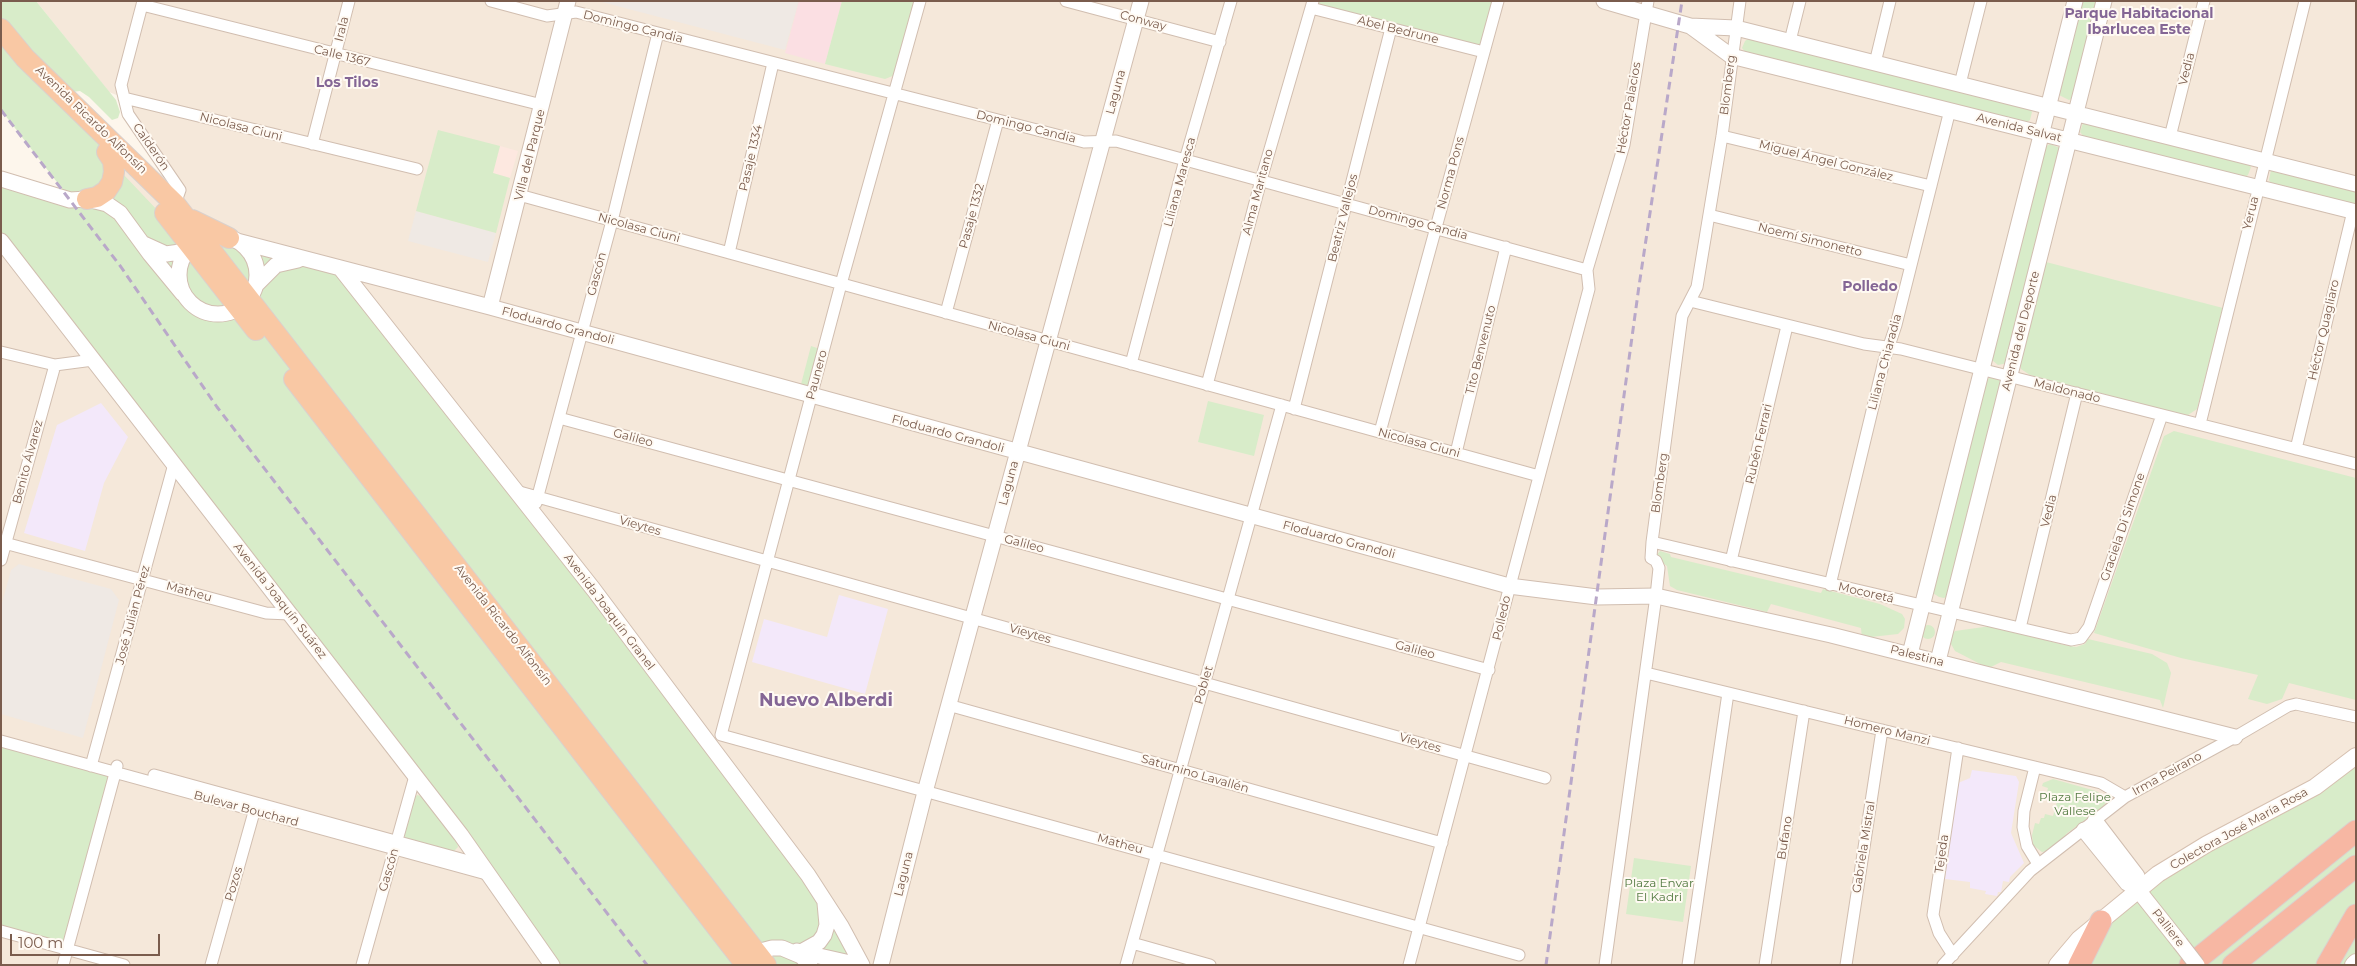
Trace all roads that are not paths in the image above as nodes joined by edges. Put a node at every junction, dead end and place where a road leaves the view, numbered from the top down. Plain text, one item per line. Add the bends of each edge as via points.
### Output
1 (349, 1) edge
2 (491, 1) edge
3 (920, 1) edge
4 (1066, 1) edge
5 (1141, 1) edge
6 (1231, 1) edge
7 (1498, 1) edge
8 (1604, 1) edge
9 (1740, 1) edge
10 (1800, 1) edge
11 (1890, 1) edge
12 (1981, 1) edge
13 (2076, 1) edge
14 (2104, 1) edge
15 (2204, 1) edge
16 (2305, 1) edge
17 (142, 3) edge
18 (1312, 5) edge
19 (1644, 5) edge
20 (566, 7) edge
21 (1136, 19) junction
22 (1690, 26) junction
23 (1391, 28) junction
24 (1736, 28) junction
25 (1, 29) edge
26 (658, 33) junction
27 (1790, 41) junction
28 (1220, 42) junction
29 (1484, 52) junction
30 (335, 55) junction
31 (1732, 56) junction
32 (25, 58) junction
33 (773, 63) junction
34 (1875, 63) junction
35 (1960, 84) junction
36 (893, 94) junction
37 (124, 98) junction
38 (542, 106) junction
39 (2049, 106) junction
40 (1950, 110) junction
41 (2076, 113) junction
42 (998, 120) junction
43 (2042, 133) junction
44 (1722, 136) junction
45 (2170, 137) junction
46 (2069, 140) junction
47 (1103, 141) junction
48 (312, 144) junction
49 (107, 152) junction
50 (1185, 160) junction
51 (2264, 161) junction
52 (417, 170) dead end
53 (1, 179) edge
54 (1261, 180) junction
55 (2356, 184) edge
56 (1931, 186) junction
57 (2258, 187) junction
58 (519, 195) junction
59 (87, 199) junction
60 (1346, 204) junction
61 (180, 210) junction
62 (2354, 211) edge
63 (1709, 215) junction
64 (612, 221) junction
65 (1436, 228) junction
66 (233, 239) junction
67 (1, 241) edge
68 (144, 244) junction
69 (194, 246) junction
70 (1506, 248) junction
71 (728, 253) junction
72 (302, 260) junction
73 (1911, 265) junction
74 (341, 270) junction
75 (1588, 270) junction
76 (841, 284) junction
77 (248, 297) junction
78 (187, 299) junction
79 (1690, 301) junction
80 (490, 308) junction
81 (946, 313) junction
82 (1787, 326) junction
83 (581, 332) junction
84 (1048, 341) junction
85 (1888, 347) junction
86 (1, 352) edge
87 (94, 360) junction
88 (1131, 364) junction
89 (55, 365) junction
90 (1982, 369) junction
91 (2010, 376) junction
92 (1207, 385) junction
93 (2077, 393) junction
94 (811, 396) junction
95 (1282, 405) junction
96 (1294, 409) junction
97 (2162, 415) junction
98 (559, 418) junction
99 (2200, 424) junction
100 (1380, 432) junction
101 (2296, 449) junction
102 (1017, 453) junction
103 (1456, 453) junction
104 (174, 464) junction
105 (2356, 464) edge
106 (1539, 476) junction
107 (789, 480) junction
108 (516, 491) junction
109 (538, 497) junction
110 (533, 514) junction
111 (1251, 516) junction
112 (994, 536) junction
113 (4, 542) edge
114 (1652, 542) junction
115 (1, 560) edge
116 (767, 561) junction
117 (1731, 561) junction
118 (142, 580) junction
119 (1830, 585) junction
120 (1509, 586) junction
121 (1656, 596) junction
122 (1596, 597) joint
123 (1228, 599) junction
124 (1922, 606) junction
125 (1950, 612) junction
126 (290, 614) junction
127 (972, 618) junction
128 (2020, 628) junction
129 (2081, 638) joint
130 (1910, 654) junction
131 (1938, 661) junction
132 (1489, 670) junction
133 (1646, 673) junction
134 (1205, 683) junction
135 (1728, 693) junction
136 (948, 705) junction
137 (1804, 711) junction
138 (2356, 718) edge
139 (1882, 730) junction
140 (1, 733) edge
141 (714, 738) junction
142 (2235, 738) junction
143 (1, 741) edge
144 (1958, 748) junction
145 (1466, 756) junction
146 (2356, 756) edge
147 (92, 762) junction
148 (2034, 767) junction
149 (117, 769) junction
150 (1180, 770) junction
151 (415, 776) junction
152 (1545, 778) dead end
153 (924, 792) junction
154 (2125, 797) junction
155 (256, 807) junction
156 (2090, 825) junction
157 (2356, 831) edge
158 (1442, 843) junction
159 (396, 845) junction
160 (1157, 854) junction
161 (2038, 864) junction
162 (2356, 866) edge
163 (486, 870) junction
164 (2138, 890) junction
165 (824, 899) junction
166 (2356, 915) edge
167 (2101, 921) junction
168 (1419, 927) junction
169 (1, 931) edge
170 (1132, 943) junction
171 (67, 949) junction
172 (796, 951) junction
173 (1519, 955) dead end
174 (1953, 955) junction
175 (751, 962) edge
176 (2356, 962) edge
177 (63, 965) edge
178 (124, 965) edge
179 (211, 965) edge
180 (362, 965) edge
181 (552, 965) edge
182 (810, 965) edge
183 (860, 965) edge
184 (881, 965) edge
185 (1126, 965) edge
186 (1210, 965) edge
187 (1409, 965) edge
188 (1606, 965) edge
189 (1688, 965) edge
190 (1765, 965) edge
191 (1846, 965) edge
192 (1943, 965) edge
193 (2056, 965) edge
194 (2078, 965) edge
195 (2190, 965) edge
196 (2197, 965) edge
197 (2233, 965) edge
198 (2327, 965) edge
199 (2353, 965) edge

1 - 30 street, Irala
2 - 20 street, Domingo Candia via 547,16
3 - 36 street, Paunero
4 - 21 street, Conway
5 - 21 street, Laguna
6 - 28 street, Liliana Maresca
7 - 29 street, Norma Pons
8 - 19 street, Avenida Salvat
9 - 24 street, Blomberg
10 - 27 street
11 - 34 street
12 - 35 street
13 - 39 street
14 - 41 street, Avenida del Deporte
15 - 45 street, Vedia
16 - 51 street, Yerua
17 - 30 street, Calle 1367
17 - 37 street, Calderón via 121,85
18 - 23 street, Abel Bedrune
18 - 54 street, Alma Maritano
19 - 22 street, Avenida Salvat
19 - 75 street, Héctor Palacios via 1624,145
20 - 26 street, Domingo Candia
20 - 38 street, Villa del Parque
21 - 28 street, Conway
21 - 47 street, Laguna
22 - 24 street, Avenida Salvat
22 - 31 street, Avenida Salvat
23 - 29 street, Abel Bedrune
23 - 60 street, Beatriz Vallejos
24 - 27 street, Avenida Salvat
24 - 31 street, Blomberg
25 - 32 highway
26 - 33 street, Domingo Candia
26 - 64 street, Gascón
27 - 34 street, Avenida Salvat
28 - 50 street, Liliana Maresca
29 - 65 street, Norma Pons
30 - 38 street, Calle 1367
30 - 48 street, Irala
31 - 40 street, Avenida Salvat
31 - 44 street, Blomberg
32 - 49 highway, Avenida Ricardo Alfonsín via 33,73 64,109
32 - 61 highway, Avenida Ricardo Alfonsín
33 - 36 street, Domingo Candia
33 - 71 street, Pasaje 1334
34 - 35 street, Avenida Salvat
35 - 39 street, Avenida Salvat
36 - 42 street, Domingo Candia
36 - 76 street, Paunero
37 - 48 street, Nicolasa Ciuni
37 - 61 street, Calderón via 128,114 180,190
38 - 58 street, Villa del Parque
39 - 41 street, Avenida Salvat
39 - 43 street
40 - 43 street, Avenida Salvat
40 - 56 street, Liliana Chiaradia
41 - 45 street, Avenida Salvat
41 - 46 street, Avenida del Deporte
42 - 47 street, Domingo Candia via 1084,142
42 - 81 street, Pasaje 1332
43 - 46 street, Avenida Salvat
43 - 90 street
44 - 56 street, Miguel Ángel González
44 - 63 street, Blomberg
45 - 51 street, Avenida Salvat
46 - 57 street, Avenida Salvat
46 - 91 street, Avenida del Deporte
47 - 50 street, Domingo Candia via 1116,141
47 - 84 street, Laguna
48 - 52 street, Nicolasa Ciuni
49 - 59 highway via 113,161 112,182 106,191
49 - 69 highway, Avenida Ricardo Alfonsín
50 - 54 street, Domingo Candia
50 - 88 street, Liliana Maresca
51 - 55 street, Avenida Salvat
51 - 57 street, Yerua
53 - 59 street via 70,200
54 - 60 street, Domingo Candia
54 - 92 street, Alma Maritano
56 - 73 street, Liliana Chiaradia
57 - 62 street, Avenida Salvat
57 - 99 street, Yerua
58 - 64 street, Nicolasa Ciuni
58 - 80 street, Villa del Parque
59 - 68 street via 107,204 120,213
60 - 65 street, Domingo Candia
60 - 96 street, Beatriz Vallejos
61 - 66 highway via 200,226
61 - 69 highway, Avenida Ricardo Alfonsín
62 - 101 street, Héctor Quagliaro
63 - 73 street, Noemí Simonetto
63 - 79 street, Blomberg via 1696,287
64 - 71 street, Nicolasa Ciuni
64 - 83 street, Gascón
65 - 70 street, Domingo Candia
65 - 100 street, Norma Pons
66 - 69 street via 220,236
66 - 72 street, Floduardo Grandoli
66 - 77 street via 254,259 257,271
67 - 87 street, Avenida Joaquín Suárez
68 - 69 street via 166,254
68 - 78 street
69 - 77 highway, Avenida Ricardo Alfonsín
69 - 78 street via 181,262 179,275
70 - 75 street, Domingo Candia
70 - 103 street, Tito Benvenuto
71 - 76 street, Nicolasa Ciuni
72 - 74 street, Floduardo Grandoli
72 - 77 street, Floduardo Grandoli via 276,265
73 - 85 street, Liliana Chiaradia
74 - 80 street, Floduardo Grandoli
74 - 108 street, Avenida Joaquín Granel
75 - 106 street, Polledo via 1589,289
76 - 81 street, Nicolasa Ciuni
76 - 94 street, Paunero
77 - 78 street via 231,312 213,314
77 - 175 highway, Avenida Ricardo Alfonsín
79 - 82 street, Maldonado
79 - 114 street, Blomberg via 1682,316
80 - 83 street, Floduardo Grandoli
81 - 84 street, Nicolasa Ciuni
82 - 85 street, Maldonado
82 - 117 street, Rubén Ferrari
83 - 94 street, Floduardo Grandoli
83 - 98 street, Gascón
84 - 88 street, Nicolasa Ciuni
84 - 102 street, Laguna
85 - 90 street, Maldonado
85 - 119 street, Liliana Chiaradia
86 - 89 street
87 - 89 street
87 - 104 street, Avenida Joaquín Suárez
88 - 92 street, Nicolasa Ciuni
89 - 113 street, Benito Álvarez
90 - 91 street, Maldonado
90 - 124 street
91 - 93 street, Maldonado
91 - 125 street, Avenida del Deporte
92 - 95 street, Nicolasa Ciuni
93 - 97 street, Maldonado
93 - 128 street, Vedia
94 - 102 street, Floduardo Grandoli
94 - 107 street, Paunero
95 - 96 street, Nicolasa Ciuni
95 - 111 street, Poblet
96 - 100 street, Nicolasa Ciuni
97 - 99 street, Maldonado
97 - 129 street, Graciela Di Simone via 2089,627
98 - 107 street, Galileo
98 - 109 street, Gascón
99 - 101 street, Maldonado
100 - 103 street, Nicolasa Ciuni
101 - 105 street, Maldonado
102 - 111 street, Floduardo Grandoli
102 - 112 street, Laguna
103 - 106 street, Nicolasa Ciuni
104 - 118 street, José Julián Pérez
104 - 126 street, Avenida Joaquín Suárez
106 - 120 street, Polledo
107 - 112 street, Galileo
107 - 116 street, Paunero
108 - 109 street, Vieytes
108 - 110 street, Avenida Joaquín Granel
109 - 110 street, Gascón
109 - 116 street, Vieytes
110 - 141 street, Avenida Joaquín Granel
111 - 120 street, Floduardo Grandoli
111 - 123 street, Poblet
112 - 123 street, Galileo
112 - 127 street, Laguna
113 - 115 street, Benito Álvarez
113 - 118 street, Matheu
114 - 117 street, Mocoretá
114 - 121 street, Blomberg via 1651,558 1659,568
116 - 127 street, Vieytes
116 - 141 street, Paunero
117 - 119 street, Mocoretá
118 - 126 street, Matheu via 266,612
118 - 147 street, José Julián Pérez
119 - 124 street, Mocoretá
120 - 122 street, Floduardo Grandoli
120 - 132 street, Polledo
121 - 122 street, Palestina
121 - 130 street, Palestina
121 - 133 street, Blomberg
123 - 132 street, Galileo
123 - 134 street, Poblet
124 - 125 street, Mocoretá
124 - 130 street
125 - 128 street, Mocoretá
125 - 131 street, Avenida del Deporte
126 - 151 street, Avenida Joaquín Suárez
127 - 134 street, Vieytes
127 - 136 street, Laguna
128 - 129 street, Mocoretá via 2070,640
130 - 131 street, Palestina
131 - 142 street, Palestina
132 - 145 street, Polledo
133 - 135 street, Homero Manzi
133 - 188 street, Blomberg
134 - 145 street, Vieytes
134 - 150 street, Poblet
135 - 137 street, Homero Manzi
135 - 189 street
136 - 150 street, Saturnino Lavallén
136 - 153 street, Laguna
137 - 139 street, Homero Manzi
137 - 190 street, Bufano
138 - 142 street, Irma Peirano via 2296,704 2281,709
139 - 144 street, Homero Manzi
139 - 191 street, Gabriela Mistral
140 - 147 street, Bulevar Bouchard
141 - 153 street, Matheu
141 - 165 street, Avenida Joaquín Granel
142 - 154 street, Irma Peirano
143 - 147 street, Bulevar Bouchard
144 - 148 street, Homero Manzi
144 - 174 street, Tejeda via 1933,915 1939,933
145 - 152 street, Vieytes
145 - 158 street, Polledo
146 - 164 main road, Colectora José María Rosa via 2315,787 2207,844
147 - 149 street, Bulevar Bouchard
148 - 154 street, Homero Manzi via 2101,783
148 - 161 street via 2023,827 2027,846
149 - 155 street, Bulevar Bouchard
149 - 171 street
150 - 158 street, Saturnino Lavallén
150 - 160 street, Poblet
151 - 159 street, Gascón
151 - 163 street, Avenida Joaquín Suárez
153 - 160 street, Matheu
153 - 184 street, Laguna
154 - 156 street, Irma Peirano
155 - 159 street, Bulevar Bouchard
155 - 179 street, Pozos
156 - 161 street, Irma Peirano
156 - 164 street, Palliere via 2137,876
157 - 195 highway
158 - 168 street, Polledo
159 - 163 street, Bulevar Bouchard
159 - 180 street, Gascón
160 - 168 street, Matheu
160 - 170 street, Poblet
161 - 174 street, Irma Peirano
162 - 197 highway
163 - 181 street, Avenida Joaquín Suárez
164 - 167 main road, Colectora José María Rosa
164 - 196 street, Palliere, bridge
165 - 172 street via 827,925 824,935 818,942
165 - 183 street, Avenida Joaquín Granel
166 - 198 highway
167 - 193 main road, Colectora José María Rosa via 2079,938
167 - 194 highway
168 - 173 street, Matheu
168 - 187 street, Polledo
169 - 171 street
170 - 185 street, Poblet
170 - 186 street
171 - 177 street
171 - 178 street
172 - 175 street, Avenida Ricardo Alfonsín via 772,948
172 - 182 street
172 - 183 street
174 - 192 street, Irma Peirano
176 - 199 main road

